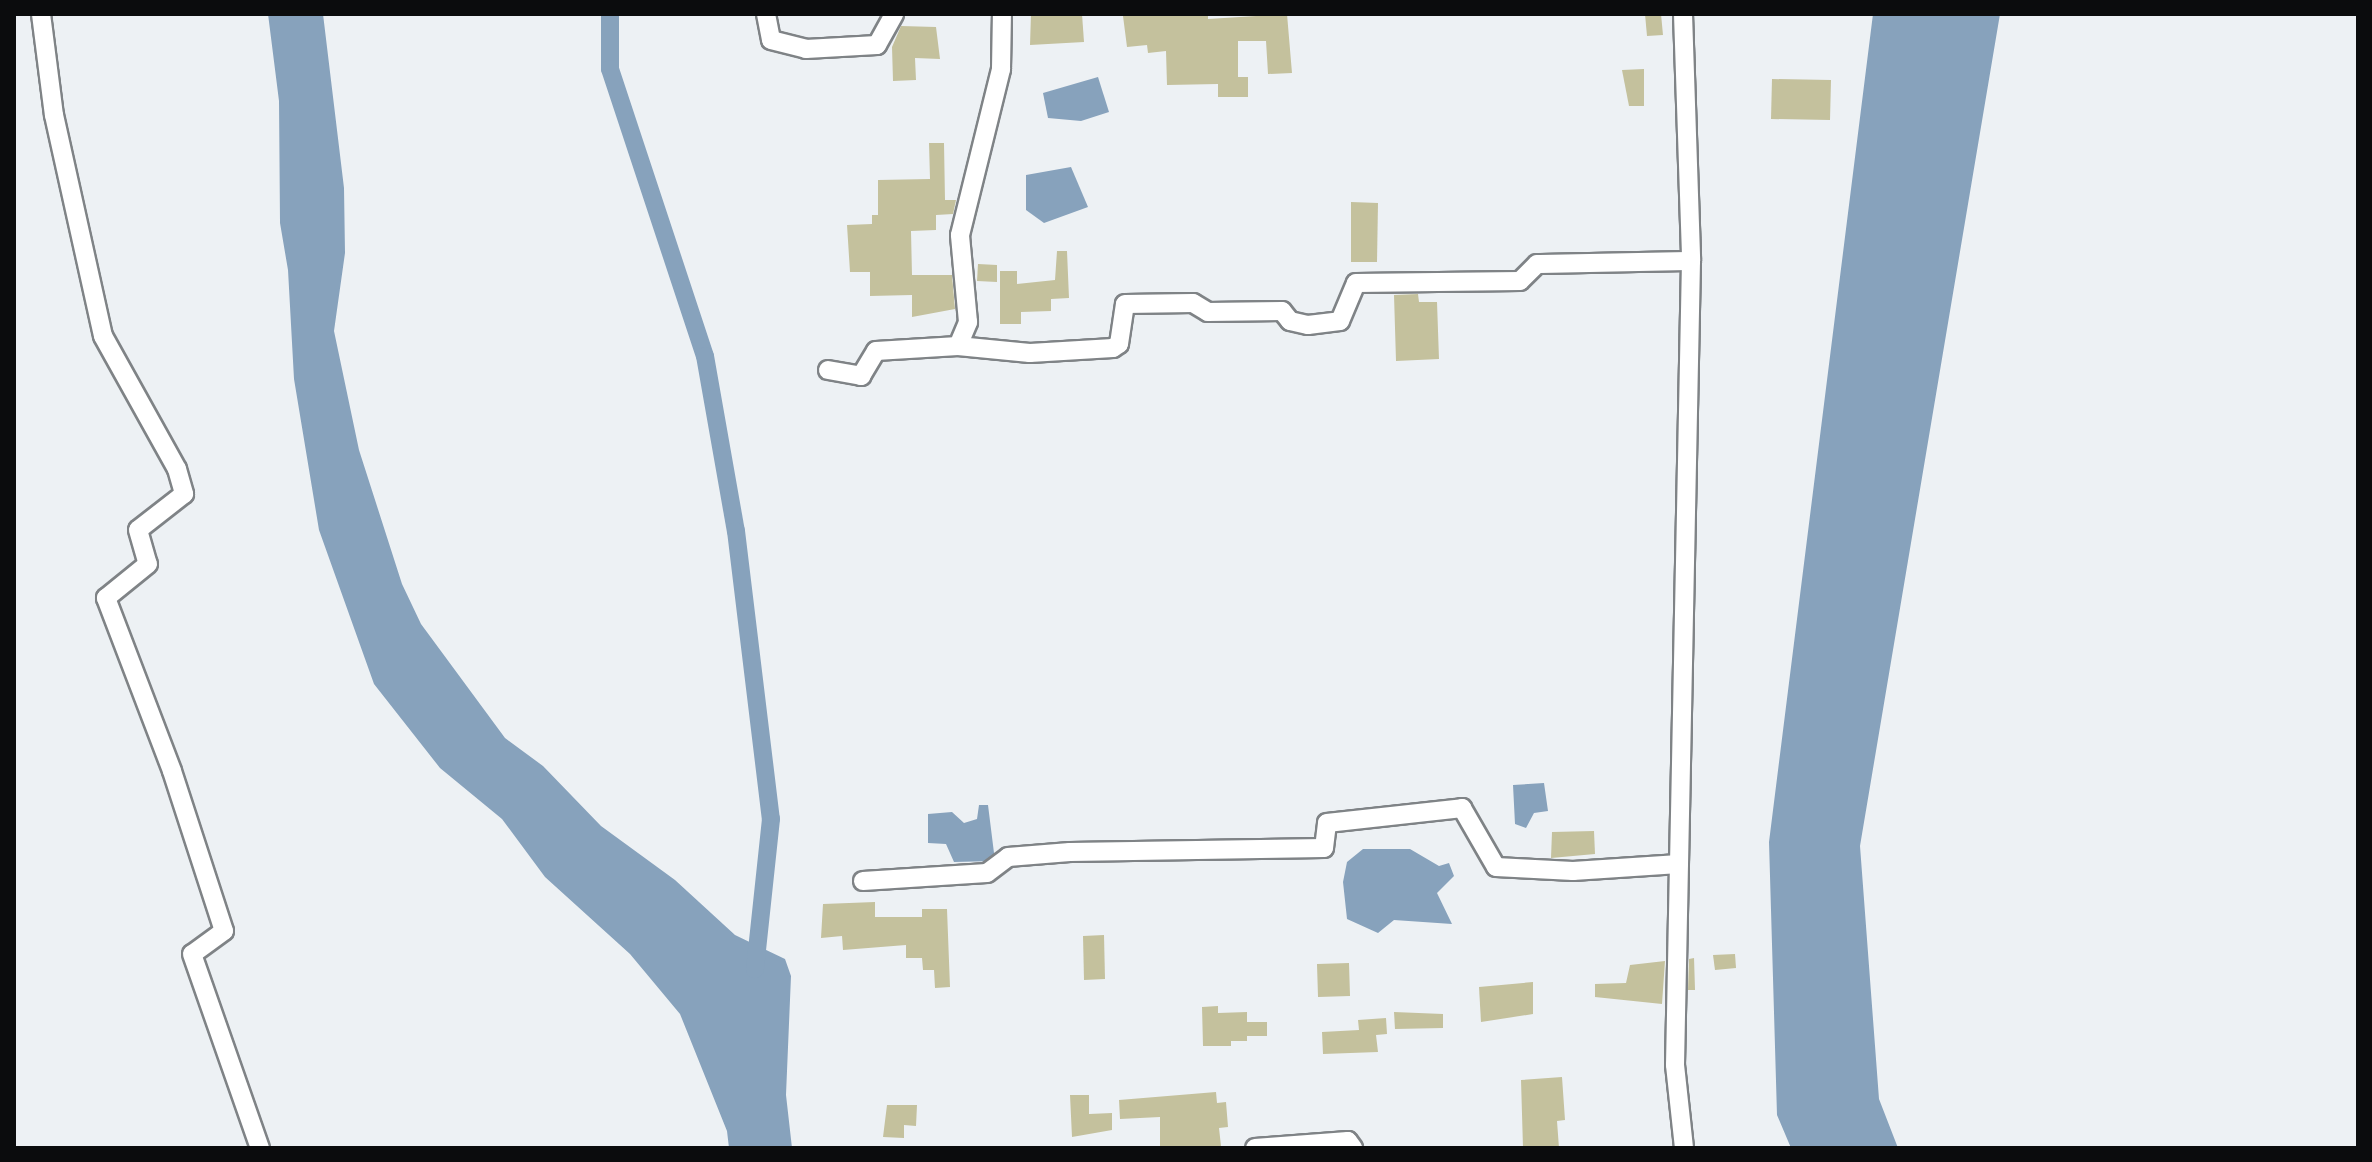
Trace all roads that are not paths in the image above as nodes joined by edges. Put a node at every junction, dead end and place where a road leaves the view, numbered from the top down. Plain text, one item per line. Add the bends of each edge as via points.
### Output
1 (41, 14) edge
2 (766, 14) edge
3 (894, 14) edge
4 (1002, 14) edge
5 (1683, 14) edge
6 (1691, 261) junction
7 (958, 346) junction
8 (828, 370) dead end
9 (1679, 864) junction
10 (863, 881) dead end
11 (260, 1148) edge
12 (1255, 1148) edge
13 (1353, 1148) edge
14 (1684, 1148) edge

1 - 11 street via 54,115 103,336 177,469 184,494 138,530 148,564 106,598 172,771 224,931 192,954
2 - 3 street via 771,40 806,49 877,45
4 - 7 street via 1001,69 960,235 968,322
5 - 6 street
6 - 7 street via 1537,264 1520,281 1356,283 1340,321 1308,325 1290,321 1282,311 1208,312 1193,303 1125,304 1119,344 1113,348 1030,353
6 - 9 street
7 - 8 street via 876,351 861,376
9 - 10 street via 1573,871 1496,867 1462,808 1327,823 1324,848 1054,853 1008,857 987,873
9 - 14 street via 1675,1065
12 - 13 street via 1348,1141

